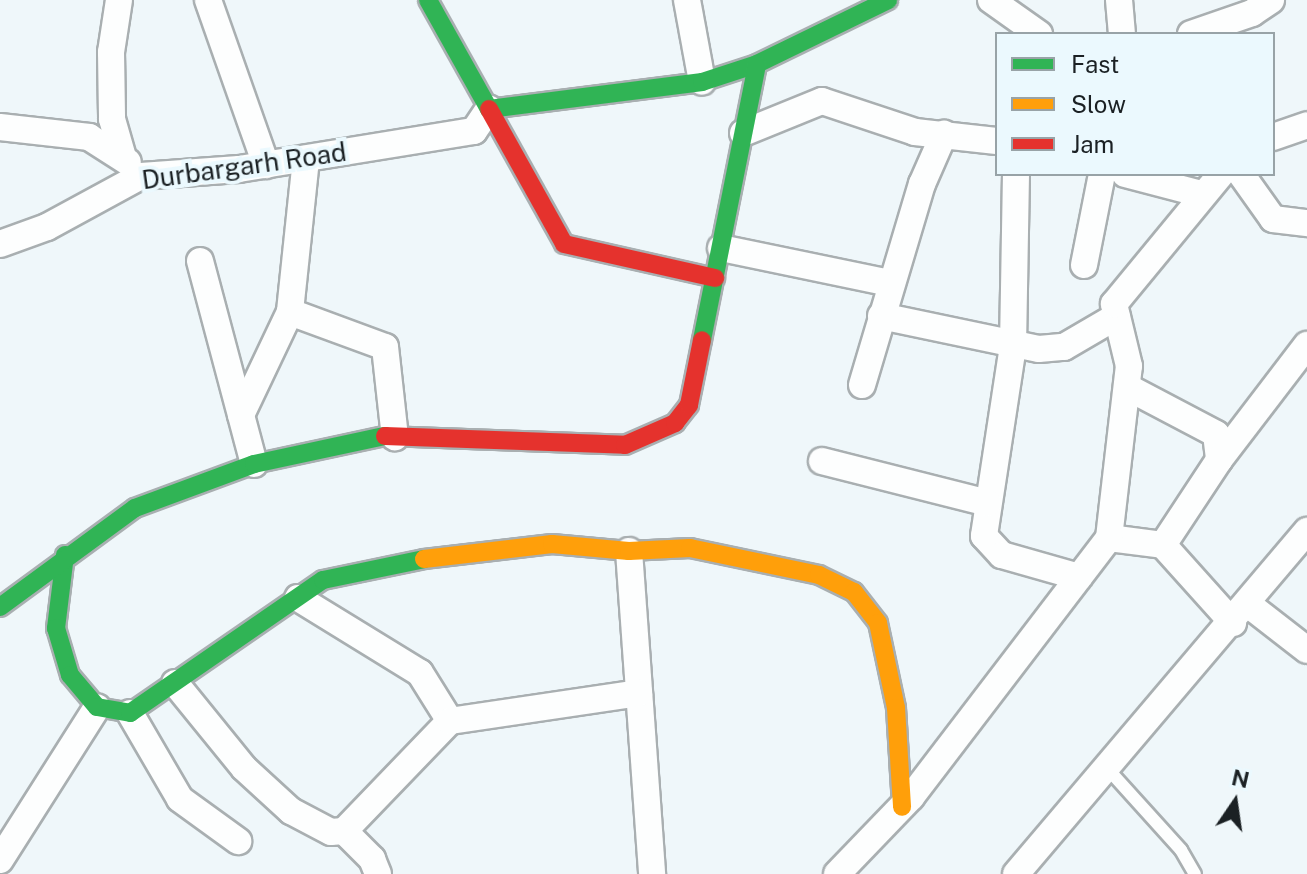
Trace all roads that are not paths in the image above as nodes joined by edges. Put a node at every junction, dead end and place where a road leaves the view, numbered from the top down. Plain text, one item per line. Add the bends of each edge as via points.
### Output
1 (119, 0) edge
2 (208, 0) edge
3 (428, 0) edge
4 (687, 0) edge
5 (888, 0) edge
6 (991, 0) edge
7 (1119, 0) edge
8 (1271, 0) edge
9 (1036, 32) edge
10 (1122, 32) edge
11 (1197, 32) edge
12 (757, 64) junction
13 (702, 82) junction
14 (489, 109) junction
15 (1307, 125) edge
16 (0, 127) edge
17 (743, 133) junction
18 (944, 134) junction
19 (1275, 136) edge
20 (995, 141) edge
21 (122, 155) junction
22 (306, 159) junction
23 (266, 165) junction
24 (141, 176) junction
25 (1016, 176) edge
26 (1102, 176) edge
27 (1133, 176) edge
28 (1219, 176) edge
29 (1242, 176) edge
30 (1201, 194) junction
31 (1307, 223) edge
32 (0, 244) edge
33 (721, 248) junction
34 (200, 261) dead end
35 (1084, 265) dead end
36 (715, 278) junction
37 (890, 283) junction
38 (290, 312) junction
39 (881, 316) junction
40 (1117, 316) junction
41 (1307, 345) edge
42 (1013, 346) junction
43 (862, 385) dead end
44 (1127, 387) junction
45 (241, 415) junction
46 (395, 437) junction
47 (1219, 460) junction
48 (822, 461) dead end
49 (254, 464) junction
50 (988, 503) junction
51 (1307, 531) edge
52 (1109, 538) junction
53 (1163, 545) junction
54 (629, 551) junction
55 (65, 555) junction
56 (1079, 577) junction
57 (298, 598) junction
58 (0, 607) edge
59 (1241, 614) junction
60 (1307, 650) edge
61 (175, 683) junction
62 (639, 693) junction
63 (97, 707) junction
64 (130, 713) junction
65 (450, 721) junction
66 (1107, 768) junction
67 (902, 807) junction
68 (344, 831) junction
69 (238, 841) dead end
70 (0, 860) edge
71 (378, 874) edge
72 (652, 874) edge
73 (837, 874) edge
74 (1016, 874) edge
75 (1195, 874) edge

1 - 21 street via 111,52 112,119
2 - 23 street
3 - 14 street
4 - 13 street
5 - 12 street
6 - 9 street
7 - 10 street
8 - 11 street via 1252,13
12 - 13 street
12 - 17 street
13 - 14 street
14 - 22 street, Durbargarh Road via 474,131
14 - 36 street via 564,244
15 - 19 street
16 - 21 street via 89,137
17 - 18 street via 822,101 915,132
17 - 33 street
18 - 20 street
18 - 37 street
21 - 24 street
22 - 23 street, Durbargarh Road
22 - 38 street
23 - 24 street, Durbargarh Road
24 - 32 street, Durbargarh Road via 47,227
25 - 42 street
26 - 35 street
27 - 30 street
28 - 30 street
29 - 31 street via 1273,219
30 - 40 street via 1114,304
33 - 36 street
33 - 37 street
34 - 45 street
36 - 46 street via 689,405 675,423 654,435 625,445
37 - 39 street
38 - 45 street
38 - 46 street via 385,347
39 - 42 street
39 - 43 street
40 - 42 street via 1064,347
40 - 44 street via 1129,366
41 - 47 street
42 - 50 street
44 - 47 street via 1216,434
44 - 52 street
45 - 49 street
46 - 49 street via 378,436
47 - 53 street
48 - 50 street
49 - 55 street via 135,508
50 - 56 street via 984,536 991,547 1015,560
51 - 59 street
52 - 53 street
52 - 56 street
53 - 59 street
54 - 57 street via 552,544 435,557 323,580
54 - 62 street
54 - 67 street via 690,548 737,554 819,575 854,592 878,623 888,655
55 - 58 street
55 - 63 street via 56,628 70,675
56 - 67 street
57 - 61 street
57 - 65 street via 420,673
59 - 60 street
59 - 66 street
61 - 64 street
61 - 68 street via 244,768 291,811 322,830
62 - 65 street
62 - 72 street
63 - 64 street
63 - 70 street
64 - 69 street via 180,799
65 - 68 street
66 - 74 street
66 - 75 lane via 1181,850
67 - 73 street
68 - 71 street via 372,859

